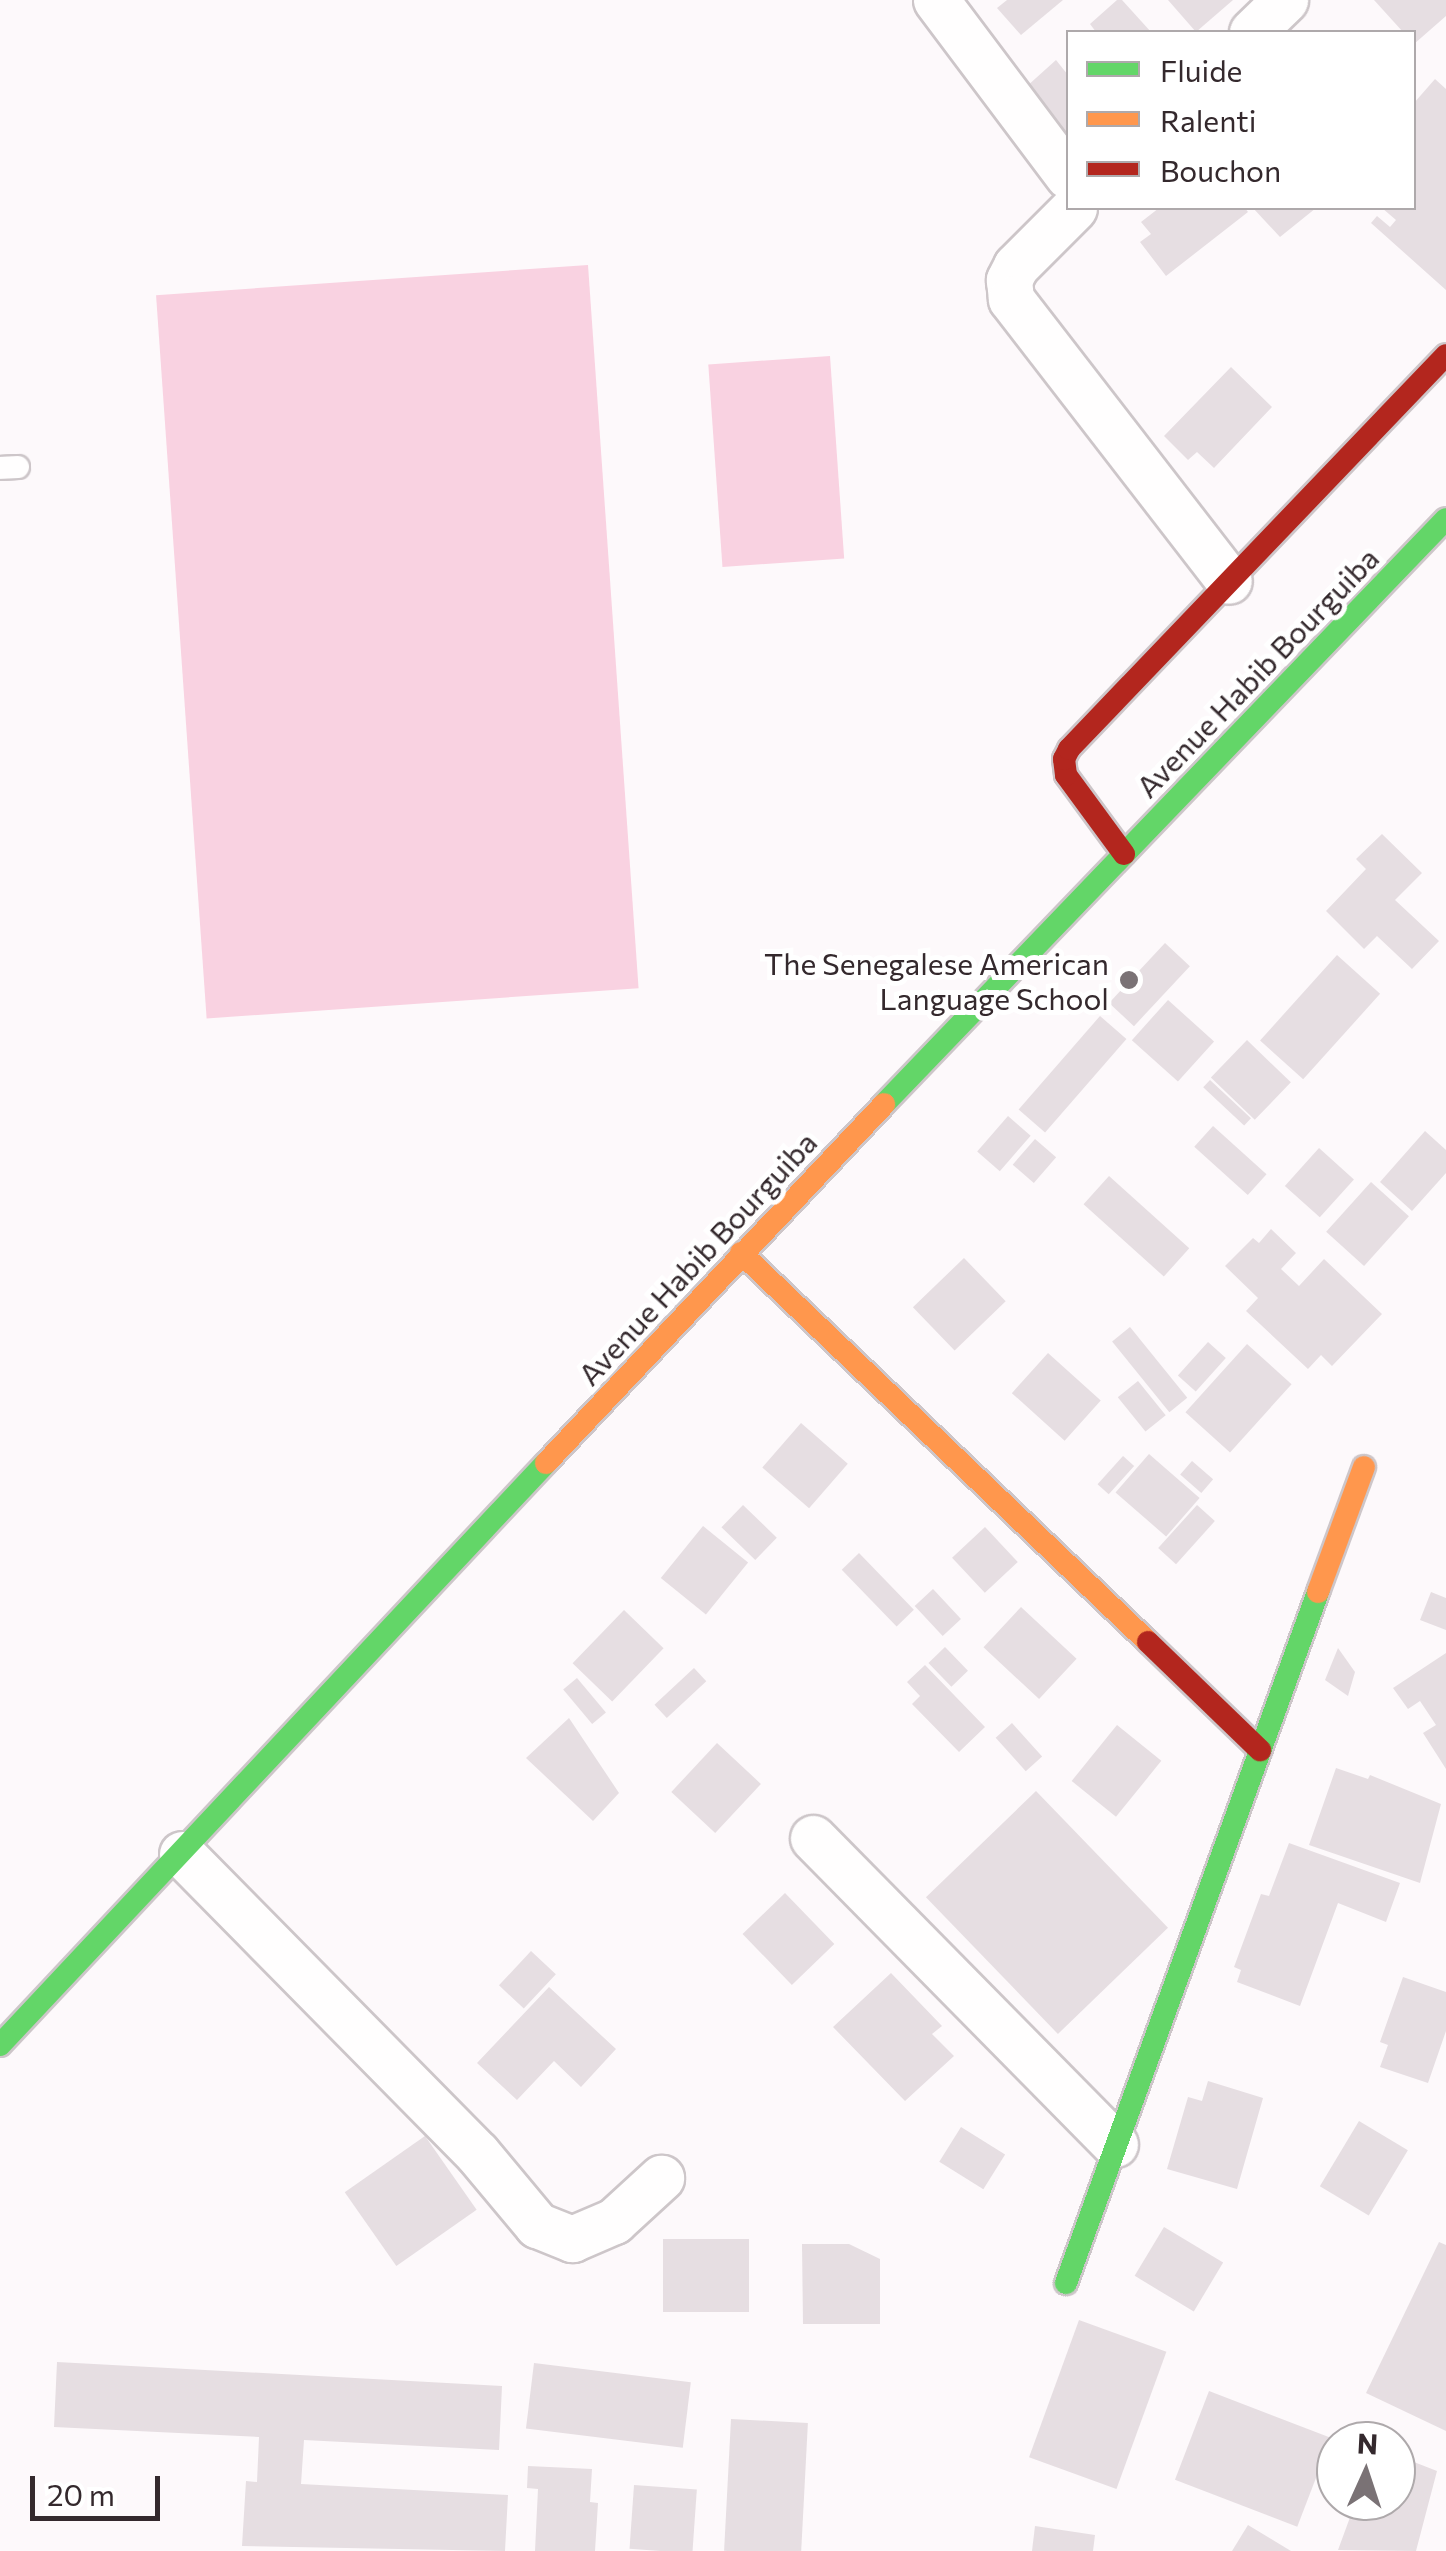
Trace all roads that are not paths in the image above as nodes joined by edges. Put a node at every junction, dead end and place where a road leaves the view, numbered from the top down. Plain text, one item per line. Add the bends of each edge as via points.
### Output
1 (936, 0) edge
2 (1286, 0) edge
3 (1254, 30) edge
4 (1066, 173) edge
5 (1072, 210) edge
6 (1446, 355) edge
7 (1446, 519) edge
8 (1230, 582) junction
9 (1124, 854) junction
10 (741, 1253) junction
11 (1364, 1467) dead end
12 (1260, 1750) junction
13 (813, 1838) dead end
14 (182, 1854) junction
15 (0, 2046) edge
16 (1115, 2144) junction
17 (661, 2178) dead end
18 (1066, 2283) dead end

1 - 4 street
2 - 3 street
5 - 8 street via 1016,266 1011,299
6 - 8 street
7 - 9 street, Avenue Habib Bourguiba
8 - 9 street via 1064,760 1075,793
9 - 10 street, Avenue Habib Bourguiba
10 - 12 street
10 - 14 street, Avenue Habib Bourguiba
11 - 12 street
12 - 16 street
13 - 16 street
14 - 15 street, Avenue Habib Bourguiba
14 - 17 street via 476,2153 537,2225 572,2239 614,2221
16 - 18 street

